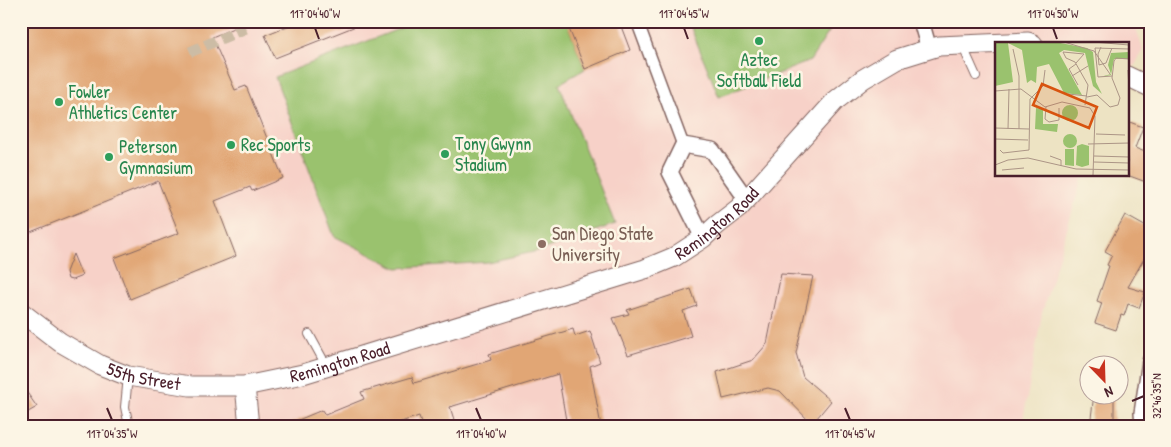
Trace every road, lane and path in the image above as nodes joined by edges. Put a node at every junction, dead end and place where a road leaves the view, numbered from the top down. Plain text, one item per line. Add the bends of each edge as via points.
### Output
1 (637, 21) edge
2 (921, 21) edge
3 (995, 44) edge
4 (962, 45) junction
5 (929, 49) junction
6 (976, 76) dead end
7 (1128, 76) edge
8 (1150, 87) edge
9 (683, 145) junction
10 (747, 200) junction
11 (703, 238) junction
12 (21, 312) edge
13 (309, 334) dead end
14 (1150, 361) edge
15 (326, 367) junction
16 (128, 376) junction
17 (245, 386) junction
18 (129, 426) edge
19 (249, 426) edge
20 (1142, 426) edge

1 - 9 street
2 - 5 street
3 - 4 street, Remington Road
4 - 5 street, Remington Road
4 - 6 lane
5 - 10 street, Remington Road via 897,60 862,79 835,101
7 - 8 street
9 - 10 street via 712,150
9 - 11 street via 670,172
10 - 11 street, Remington Road
11 - 15 street, Remington Road via 672,258 645,269
12 - 16 street, 55th Street via 60,342 100,365
13 - 15 lane
14 - 20 street
15 - 17 street, Remington Road
16 - 17 street, 55th Street via 190,386
16 - 18 lane via 125,406
17 - 19 street

